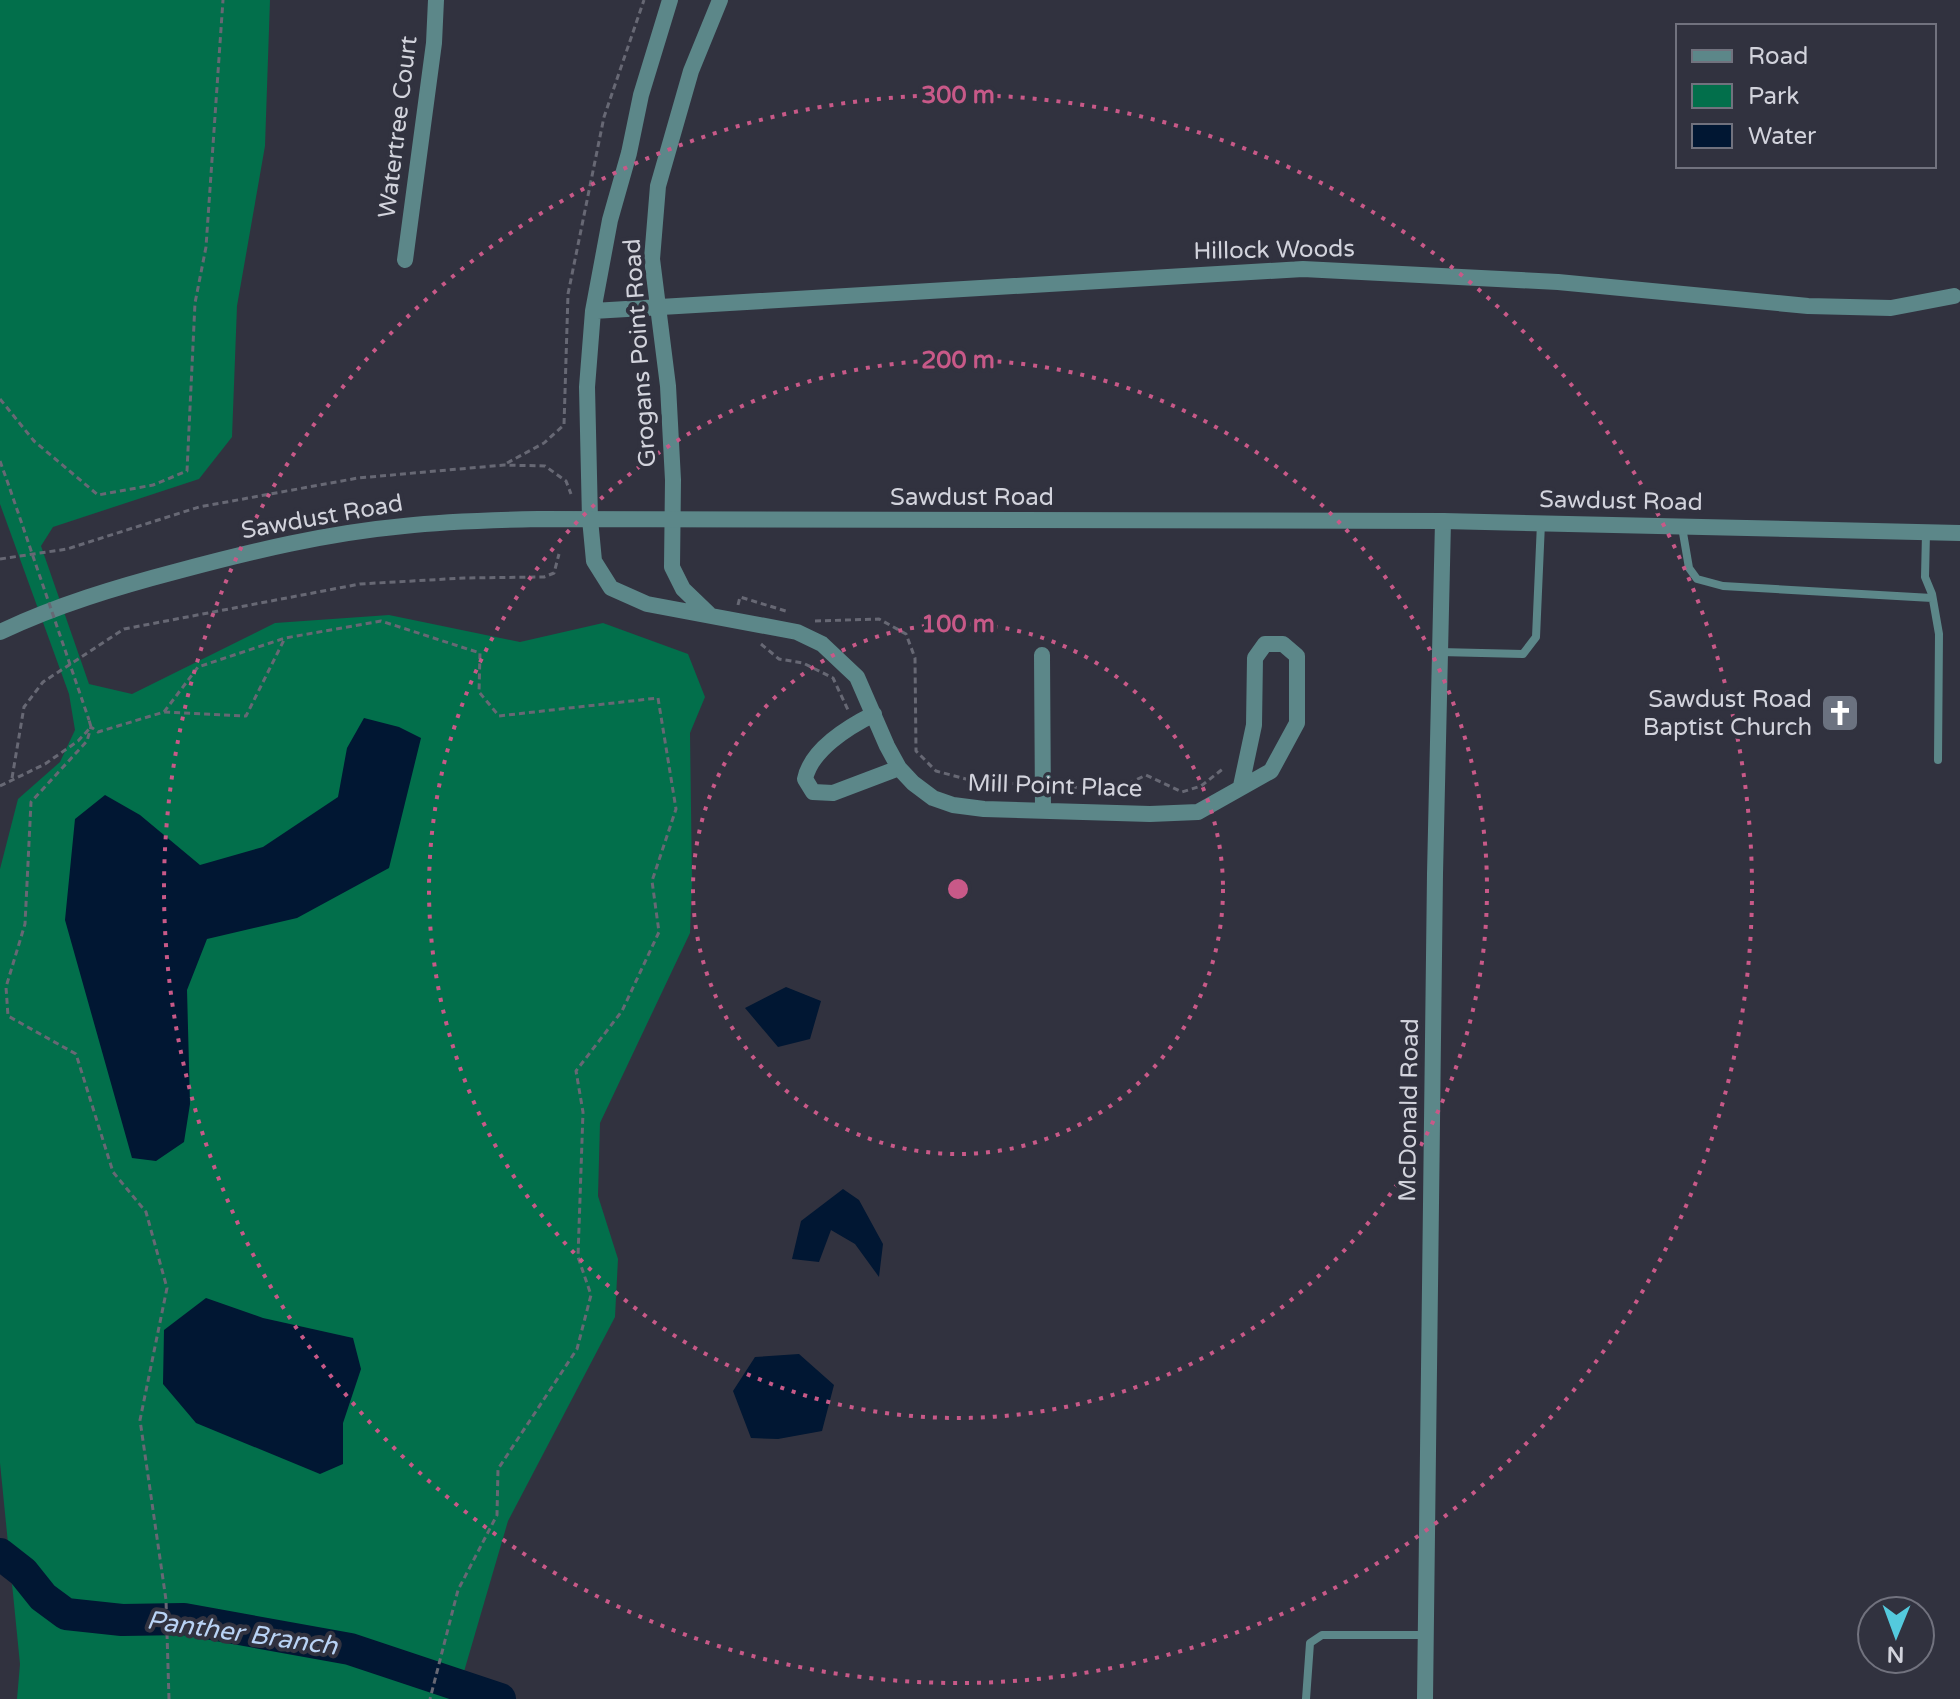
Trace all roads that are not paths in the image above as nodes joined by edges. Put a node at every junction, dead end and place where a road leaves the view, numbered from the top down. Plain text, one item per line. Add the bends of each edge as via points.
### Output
1 (436, 0) edge
2 (670, 0) edge
3 (720, 0) edge
4 (405, 260) dead end
5 (1954, 296) dead end
6 (657, 308) junction
7 (593, 311) junction
8 (590, 519) junction
9 (673, 521) junction
10 (1443, 521) junction
11 (1541, 523) junction
12 (1682, 527) junction
13 (1926, 532) junction
14 (1960, 533) edge
15 (1932, 598) junction
16 (709, 614) junction
17 (0, 632) edge
18 (1440, 652) junction
19 (1042, 655) dead end
20 (874, 714) junction
21 (1938, 760) dead end
22 (899, 768) junction
23 (1241, 786) junction
24 (1043, 809) junction
25 (1426, 1635) junction
26 (1306, 1699) edge
27 (1425, 1699) edge

1 - 4 street, Watertree Court
2 - 7 street, Grogans Point Road via 610,220
3 - 6 street, Grogans Point Road via 691,71 658,186 652,259
5 - 6 street, Hillock Woods via 1891,308 1808,306 1558,282 1303,269
6 - 7 street, Hillock Woods
6 - 9 street, Grogans Point Road via 668,386
7 - 8 street, Grogans Point Road via 587,387
8 - 9 street, Sawdust Road
8 - 16 street, Mill Point Place via 594,561 611,588 647,604
8 - 17 street, Sawdust Road via 403,526 266,548 131,583
9 - 10 street, Sawdust Road
9 - 16 street via 672,567 683,589
10 - 11 street, Sawdust Road
10 - 18 street, McDonald Road
11 - 12 street, Sawdust Road
11 - 18 lane via 1536,637 1523,654
12 - 13 street, Sawdust Road
12 - 15 lane via 1689,568 1697,579 1723,586
13 - 14 street, Sawdust Road
13 - 15 lane via 1925,577
15 - 21 lane via 1939,634
16 - 20 street, Mill Point Place via 797,632 822,644 857,677
18 - 25 street, McDonald Road
19 - 24 street
20 - 22 street, Mill Point Place
20 - 22 street via 809,762 805,779 813,792 833,793
22 - 24 street, Mill Point Place via 933,798 953,805
23 - 23 street, Mill Point Place via 1271,771 1297,723 1297,656 1283,644 1265,644 1255,658 1254,725
23 - 24 street, Mill Point Place via 1198,812
25 - 26 lane via 1322,1635 1310,1643
25 - 27 street, McDonald Road

